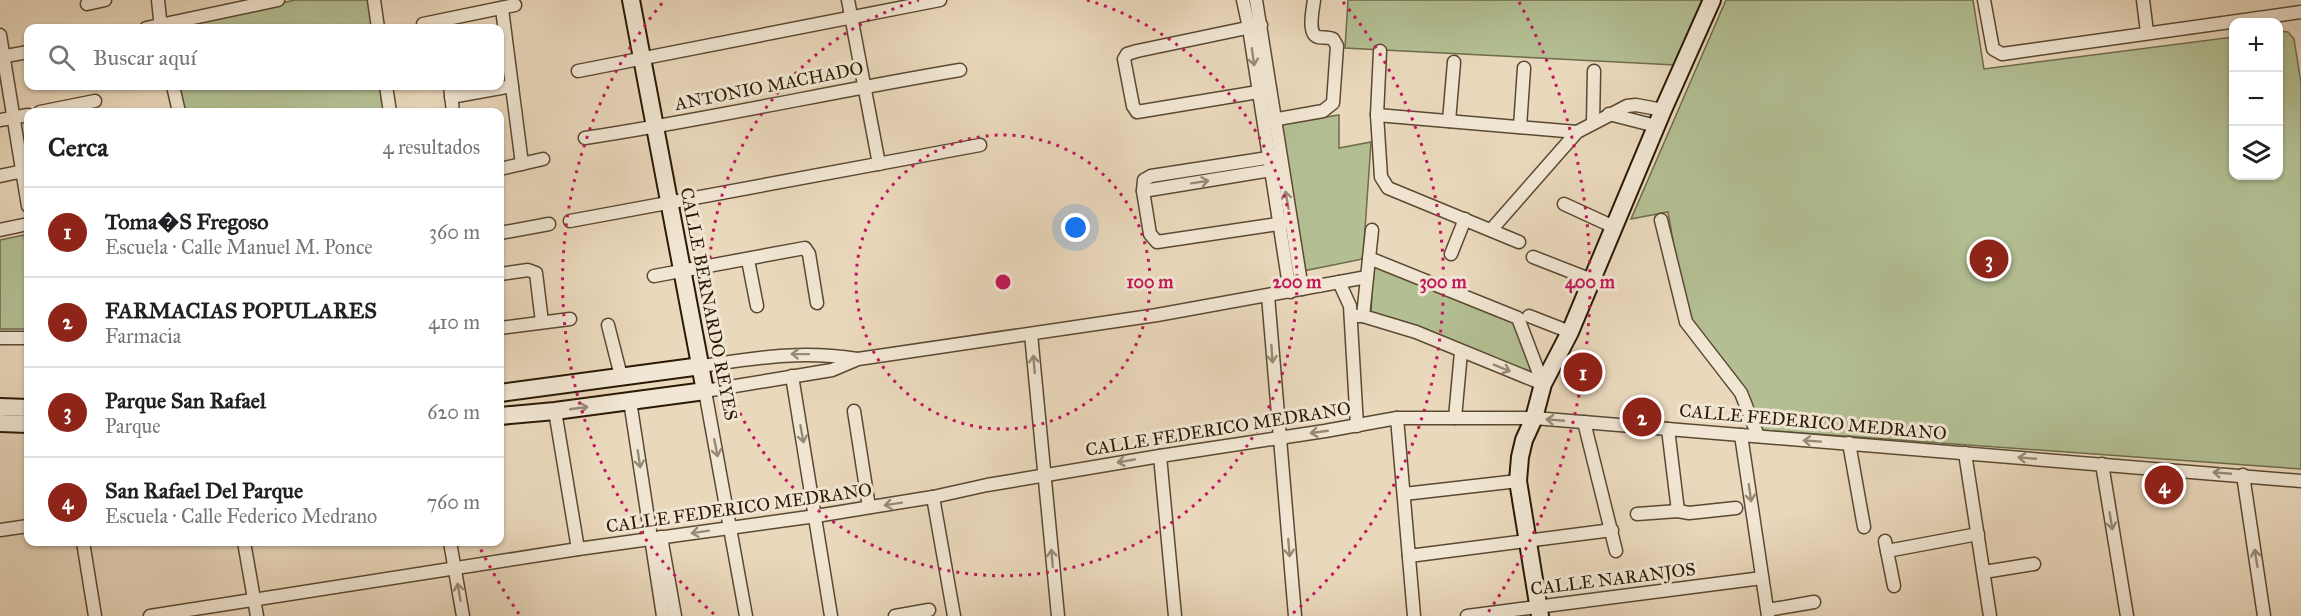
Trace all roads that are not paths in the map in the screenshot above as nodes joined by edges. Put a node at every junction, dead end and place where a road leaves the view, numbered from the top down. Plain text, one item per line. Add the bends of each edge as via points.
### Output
1 (105, 0) edge
2 (158, 0) edge
3 (278, 0) edge
4 (374, 0) edge
5 (631, 0) edge
6 (848, 0) edge
7 (940, 0) edge
8 (1243, 0) edge
9 (1256, 0) edge
10 (1314, 0) edge
11 (1712, 0) edge
12 (1984, 0) edge
13 (2143, 0) edge
14 (87, 4) dead end
15 (515, 5) dead end
16 (502, 9) junction
17 (2301, 12) edge
18 (851, 16) junction
19 (161, 24) edge
20 (174, 24) edge
21 (377, 24) edge
22 (446, 24) edge
23 (504, 24) edge
24 (504, 24) edge
25 (1255, 26) junction
26 (2147, 32) junction
27 (0, 35) edge
28 (1380, 51) dead end
29 (24, 53) edge
30 (2, 57) edge
31 (642, 57) junction
32 (1454, 62) dead end
33 (1524, 68) dead end
34 (960, 70) dead end
35 (578, 71) dead end
36 (1594, 71) dead end
37 (512, 86) junction
38 (864, 86) junction
39 (504, 87) edge
40 (174, 90) edge
41 (387, 90) edge
42 (451, 91) edge
43 (1264, 91) junction
44 (95, 101) dead end
45 (60, 108) edge
46 (178, 108) edge
47 (389, 108) edge
48 (453, 108) edge
49 (1377, 115) junction
50 (24, 116) edge
51 (14, 118) junction
52 (1660, 118) junction
53 (0, 120) edge
54 (1268, 121) junction
55 (1449, 121) junction
56 (1593, 122) junction
57 (655, 127) junction
58 (1520, 127) junction
59 (1577, 132) junction
60 (585, 138) dead end
61 (980, 145) dead end
62 (543, 159) dead end
63 (24, 162) edge
64 (1275, 163) junction
65 (522, 164) junction
66 (879, 164) junction
67 (504, 168) edge
68 (24, 171) edge
69 (0, 176) edge
70 (669, 203) junction
71 (1564, 204) dead end
72 (1465, 219) junction
73 (1661, 220) dead end
74 (570, 221) dead end
75 (1285, 223) junction
76 (549, 224) dead end
77 (24, 225) edge
78 (1614, 227) junction
79 (0, 230) edge
80 (1372, 230) dead end
81 (1491, 230) junction
82 (504, 232) edge
83 (1519, 242) dead end
84 (1451, 254) dead end
85 (1533, 257) dead end
86 (1369, 258) junction
87 (748, 260) junction
88 (682, 271) junction
89 (504, 273) edge
90 (654, 276) dead end
91 (1367, 277) junction
92 (1592, 280) junction
93 (1339, 282) junction
94 (1296, 290) junction
95 (1268, 296) junction
96 (817, 303) dead end
97 (757, 306) dead end
98 (1529, 315) dead end
99 (1357, 316) junction
100 (570, 319) dead end
101 (542, 322) junction
102 (608, 325) dead end
103 (504, 327) edge
104 (1570, 332) junction
105 (1031, 334) junction
106 (0, 338) edge
107 (24, 338) edge
108 (1461, 352) junction
109 (858, 359) junction
110 (701, 366) junction
111 (621, 376) junction
112 (792, 376) junction
113 (1543, 384) junction
114 (705, 391) junction
115 (504, 392) edge
116 (630, 401) junction
117 (0, 407) edge
118 (24, 408) edge
119 (555, 411) junction
120 (854, 411) dead end
121 (504, 416) edge
122 (1397, 418) junction
123 (1455, 418) junction
124 (1533, 418) junction
125 (1584, 422) junction
126 (0, 423) edge
127 (24, 424) edge
128 (1357, 426) junction
129 (1668, 429) junction
130 (1741, 435) junction
131 (1758, 436) junction
132 (1279, 438) junction
133 (1849, 443) junction
134 (1965, 453) junction
135 (1160, 456) junction
136 (2102, 464) junction
137 (2243, 475) junction
138 (1045, 476) junction
139 (1518, 481) junction
140 (2301, 481) edge
141 (1404, 494) junction
142 (933, 497) junction
143 (869, 507) junction
144 (1736, 508) dead end
145 (1678, 511) junction
146 (1637, 514) dead end
147 (816, 516) junction
148 (24, 527) edge
149 (731, 527) junction
150 (1864, 527) dead end
151 (0, 530) edge
152 (1612, 530) junction
153 (1978, 534) junction
154 (657, 538) junction
155 (1527, 541) junction
156 (84, 546) edge
157 (245, 546) edge
158 (451, 546) edge
159 (578, 549) junction
160 (1616, 550) dead end
161 (1409, 556) junction
162 (2034, 564) dead end
163 (455, 568) junction
164 (1984, 572) junction
165 (1762, 578) junction
166 (1894, 586) dead end
167 (254, 600) junction
168 (1814, 602) dead end
169 (929, 610) dead end
170 (1539, 612) edge
171 (1768, 613) edge
172 (95, 616) edge
173 (150, 616) edge
174 (256, 616) edge
175 (464, 616) edge
176 (663, 616) edge
177 (675, 616) edge
178 (746, 616) edge
179 (831, 616) edge
180 (895, 616) edge
181 (954, 616) edge
182 (1058, 616) edge
183 (1175, 616) edge
184 (1295, 616) edge
185 (1414, 616) edge
186 (1467, 616) edge
187 (1990, 616) edge
188 (2127, 616) edge
189 (2264, 616) edge

1 - 14 street
2 - 19 street
3 - 20 street
4 - 21 street
5 - 31 street, CALLE BERNARDO REYES
6 - 18 street
7 - 18 street
8 - 25 street
9 - 25 street
10 - 54 street via 1314,34 1333,39 1337,46 1333,103 1323,111
11 - 52 street
12 - 26 street via 1992,45 1995,52 2002,54
13 - 26 street
15 - 16 street
16 - 22 street
16 - 24 street
17 - 26 street
18 - 31 street
18 - 38 street
23 - 37 street
25 - 43 street
25 - 43 street via 1137,51 1124,59 1137,112
27 - 30 street
28 - 49 street
29 - 30 street
30 - 51 street
31 - 35 street
31 - 57 street, CALLE BERNARDO REYES
32 - 55 street
33 - 58 street
34 - 38 street, ANTONIO MACHADO
36 - 56 street
37 - 39 street
37 - 65 street
38 - 57 street, ANTONIO MACHADO
38 - 66 street
40 - 46 street
41 - 47 street
42 - 48 street
43 - 54 street
44 - 45 street
49 - 55 street
49 - 72 street via 1385,186
50 - 51 street
51 - 53 street
51 - 63 street
52 - 56 street via 1636,105
52 - 78 street
54 - 64 street
55 - 58 street
56 - 59 street
57 - 60 street, ANTONIO MACHADO
57 - 70 street, CALLE BERNARDO REYES
58 - 59 street
59 - 81 street
61 - 66 street
62 - 65 street
64 - 75 street
64 - 75 street via 1151,176 1144,180 1143,191 1150,234 1157,242
65 - 67 street
66 - 70 street
68 - 69 street
70 - 74 street
70 - 88 street, CALLE BERNARDO REYES
71 - 78 street
72 - 81 street
72 - 84 street
73 - 131 street via 1686,322 1741,393
75 - 94 street
76 - 82 street
77 - 79 street
78 - 92 street
80 - 86 street
81 - 83 street
85 - 92 street
86 - 91 street
86 - 113 street via 1518,318
87 - 88 street
87 - 96 street via 807,249
87 - 97 street
88 - 90 street
88 - 110 street, CALLE BERNARDO REYES
89 - 101 street via 528,270 538,276
91 - 93 street
91 - 99 street
92 - 104 street
93 - 94 street
93 - 99 street
94 - 95 street
95 - 105 street
95 -> 132 street
98 - 104 street
99 - 108 street via 1416,332
99 - 128 street
100 - 101 street
101 - 103 street
102 - 111 street
104 - 113 street
105 - 109 street
138 -> 105 street
106 - 107 street
108 -> 113 street
108 - 123 street
109 -> 110 street via 789,354
109 - 112 street via 832,370
110 - 111 street
110 - 114 street, CALLE BERNARDO REYES
111 - 115 street
112 - 114 street
112 -> 147 street
113 - 124 street
114 - 116 street
114 -> 149 street, CALLE BERNARDO REYES
119 -> 116 street
116 -> 154 street
117 - 118 street
119 - 121 street
119 - 159 street
120 - 143 street
122 - 123 street, CALLE FEDERICO MEDRANO
122 - 128 street, CALLE FEDERICO MEDRANO
122 - 141 street
123 - 124 street, CALLE FEDERICO MEDRANO
125 -> 124 street, CALLE FEDERICO MEDRANO
124 - 139 street via 1520,457
125 - 129 street, CALLE FEDERICO MEDRANO
125 - 152 street
126 - 127 street
128 -> 132 street, CALLE FEDERICO MEDRANO
129 - 130 street, CALLE FEDERICO MEDRANO
129 - 145 street
130 - 131 street, CALLE FEDERICO MEDRANO
130 -> 165 street
133 -> 131 street, CALLE FEDERICO MEDRANO
132 - 135 street, CALLE FEDERICO MEDRANO
132 -> 184 street
133 - 134 street, CALLE FEDERICO MEDRANO
133 - 150 street
136 -> 134 street, CALLE FEDERICO MEDRANO
134 - 153 street
135 -> 138 street, CALLE FEDERICO MEDRANO
135 - 183 street
137 -> 136 street, CALLE FEDERICO MEDRANO
136 -> 188 street
137 - 140 street, CALLE FEDERICO MEDRANO
189 -> 137 street
138 - 142 street, CALLE FEDERICO MEDRANO
182 -> 138 street
139 - 141 street
139 - 155 street
141 - 161 street
142 -> 143 street, CALLE FEDERICO MEDRANO
142 - 181 street
143 - 147 street, CALLE FEDERICO MEDRANO
144 - 145 street
145 - 146 street
147 - 149 street, CALLE FEDERICO MEDRANO
147 - 179 street
148 - 151 street
149 -> 154 street, CALLE FEDERICO MEDRANO
149 - 178 street, CALLE BERNARDO REYES
152 - 155 street
152 - 160 street
153 - 164 street
153 - 166 street via 1886,546
154 - 159 street, CALLE FEDERICO MEDRANO
154 - 176 street
154 - 177 street
155 - 161 street
155 - 170 street
156 - 172 street
157 - 167 street
158 - 163 street
159 - 163 street, CALLE FEDERICO MEDRANO
161 - 185 street
162 - 164 street
163 - 167 street, CALLE FEDERICO MEDRANO
175 -> 163 street
164 - 187 street
165 - 170 street, CALLE NARANJOS
165 - 171 street
167 - 173 street, CALLE FEDERICO MEDRANO
167 - 174 street
168 - 171 street
169 - 180 street
170 - 186 street, CALLE NARANJOS

